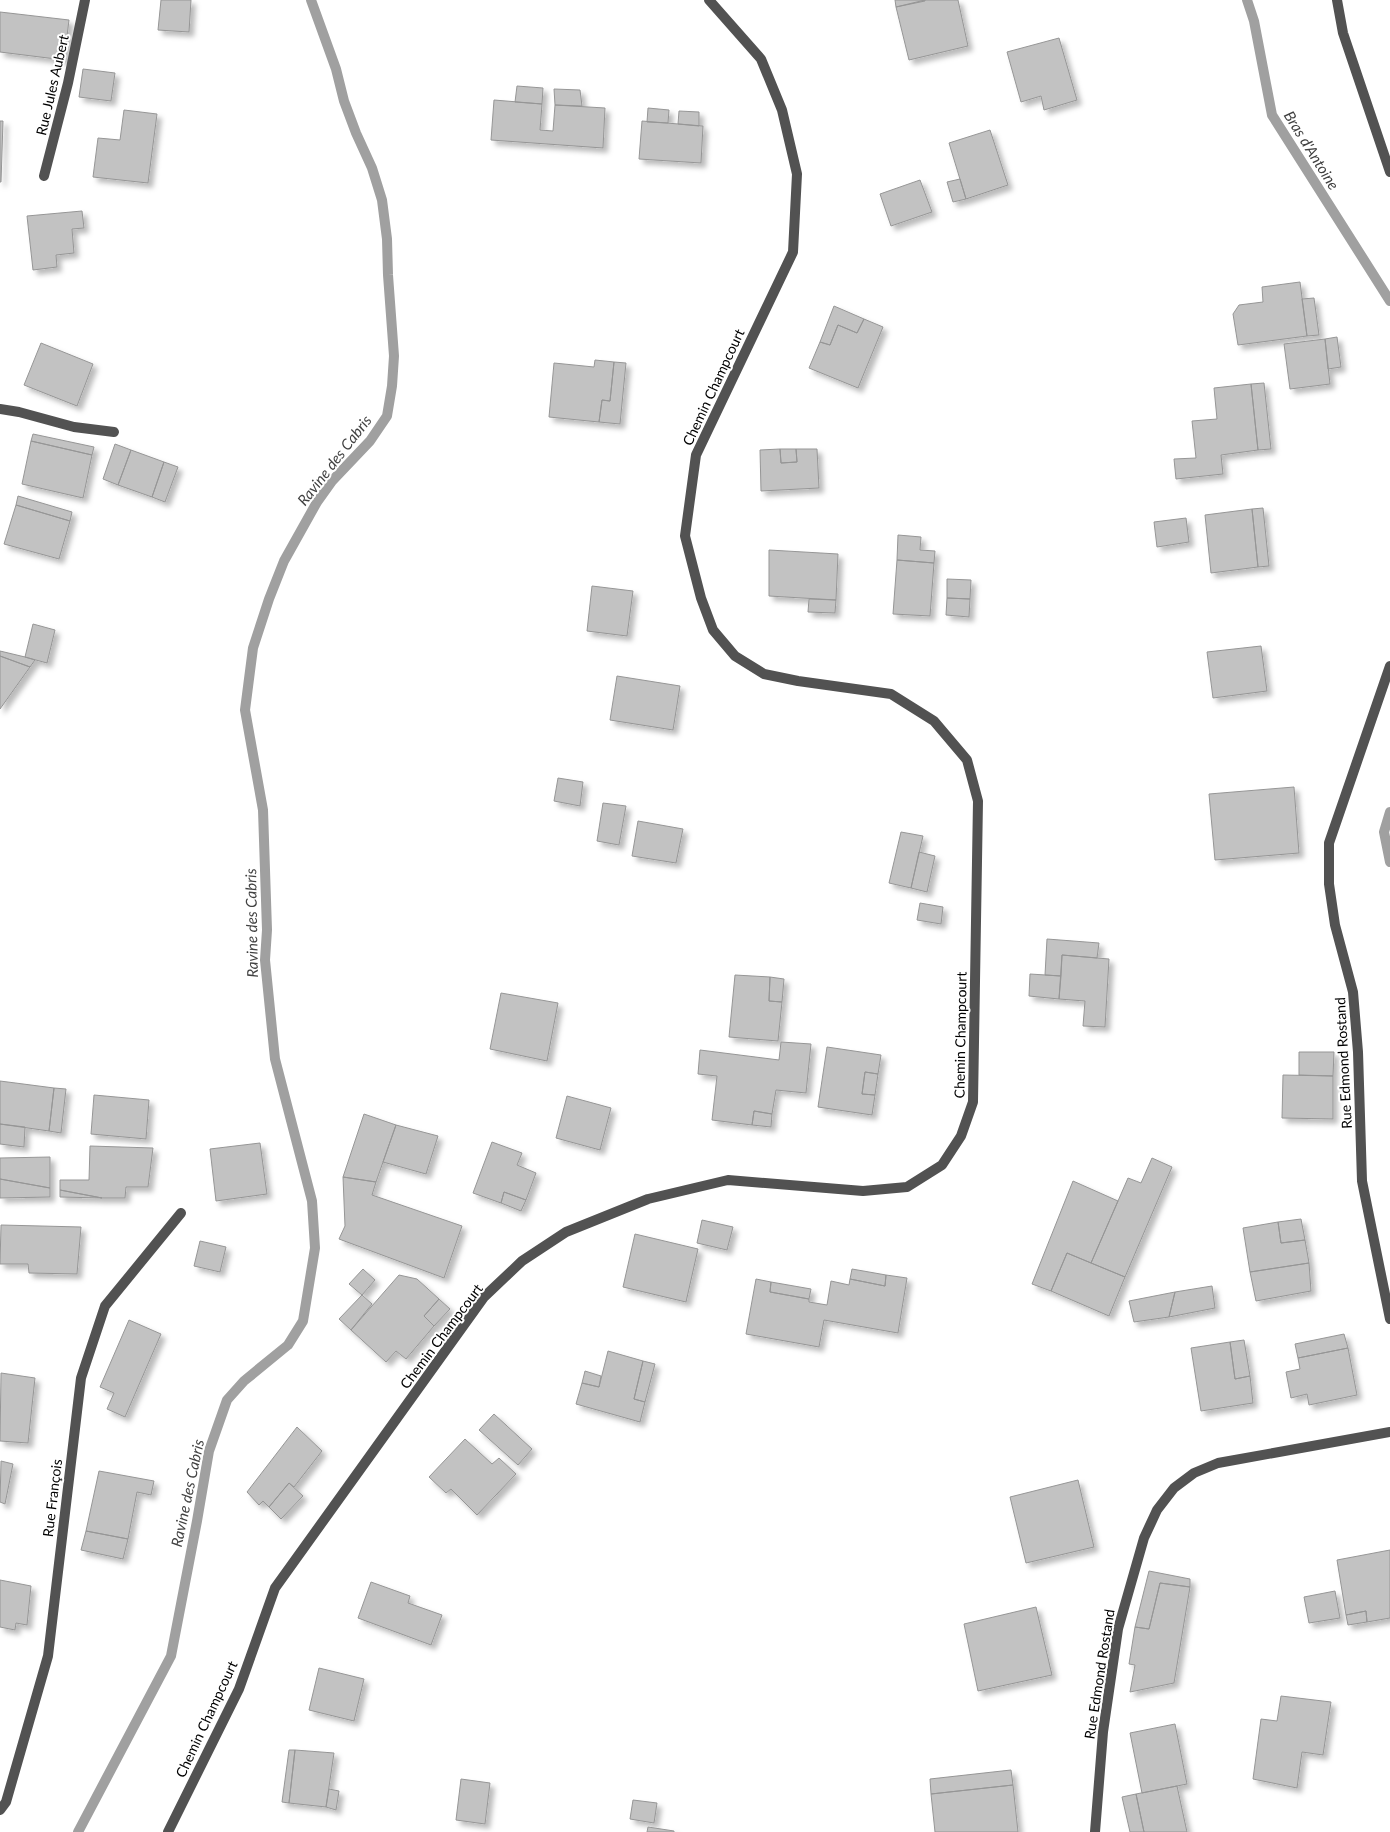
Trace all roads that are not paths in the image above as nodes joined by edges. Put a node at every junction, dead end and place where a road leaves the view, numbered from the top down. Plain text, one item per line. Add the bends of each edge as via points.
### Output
1 (85, 0) edge
2 (708, 0) edge
3 (1337, 0) edge
4 (1390, 172) edge
5 (44, 176) dead end
6 (0, 409) edge
7 (114, 432) dead end
8 (1390, 666) edge
9 (181, 1213) dead end
10 (1390, 1319) edge
11 (1390, 1432) edge
12 (0, 1810) edge
13 (168, 1832) edge
14 (1095, 1832) edge

1 - 5 street, Rue Jules Aubert
2 - 13 street, Chemin Champcourt via 761,60 782,110 797,174 793,252 696,455 686,536 690,554 713,630 735,656 764,674 892,694 934,721 967,760 978,802 973,1102 961,1136 942,1165 907,1187 863,1191 728,1180 648,1199 566,1232 522,1261 484,1296 274,1588 239,1689
3 - 4 street via 1343,33
6 - 7 street via 74,427
8 - 10 street, Rue Edmond Rostand via 1329,843 1329,884 1335,925 1353,992 1362,1181
9 - 12 street, Rue François via 105,1306 80,1378 48,1656 6,1802
11 - 14 street, Rue Edmond Rostand via 1218,1463 1194,1473 1174,1488 1157,1510 1144,1538 1118,1629 1103,1732

